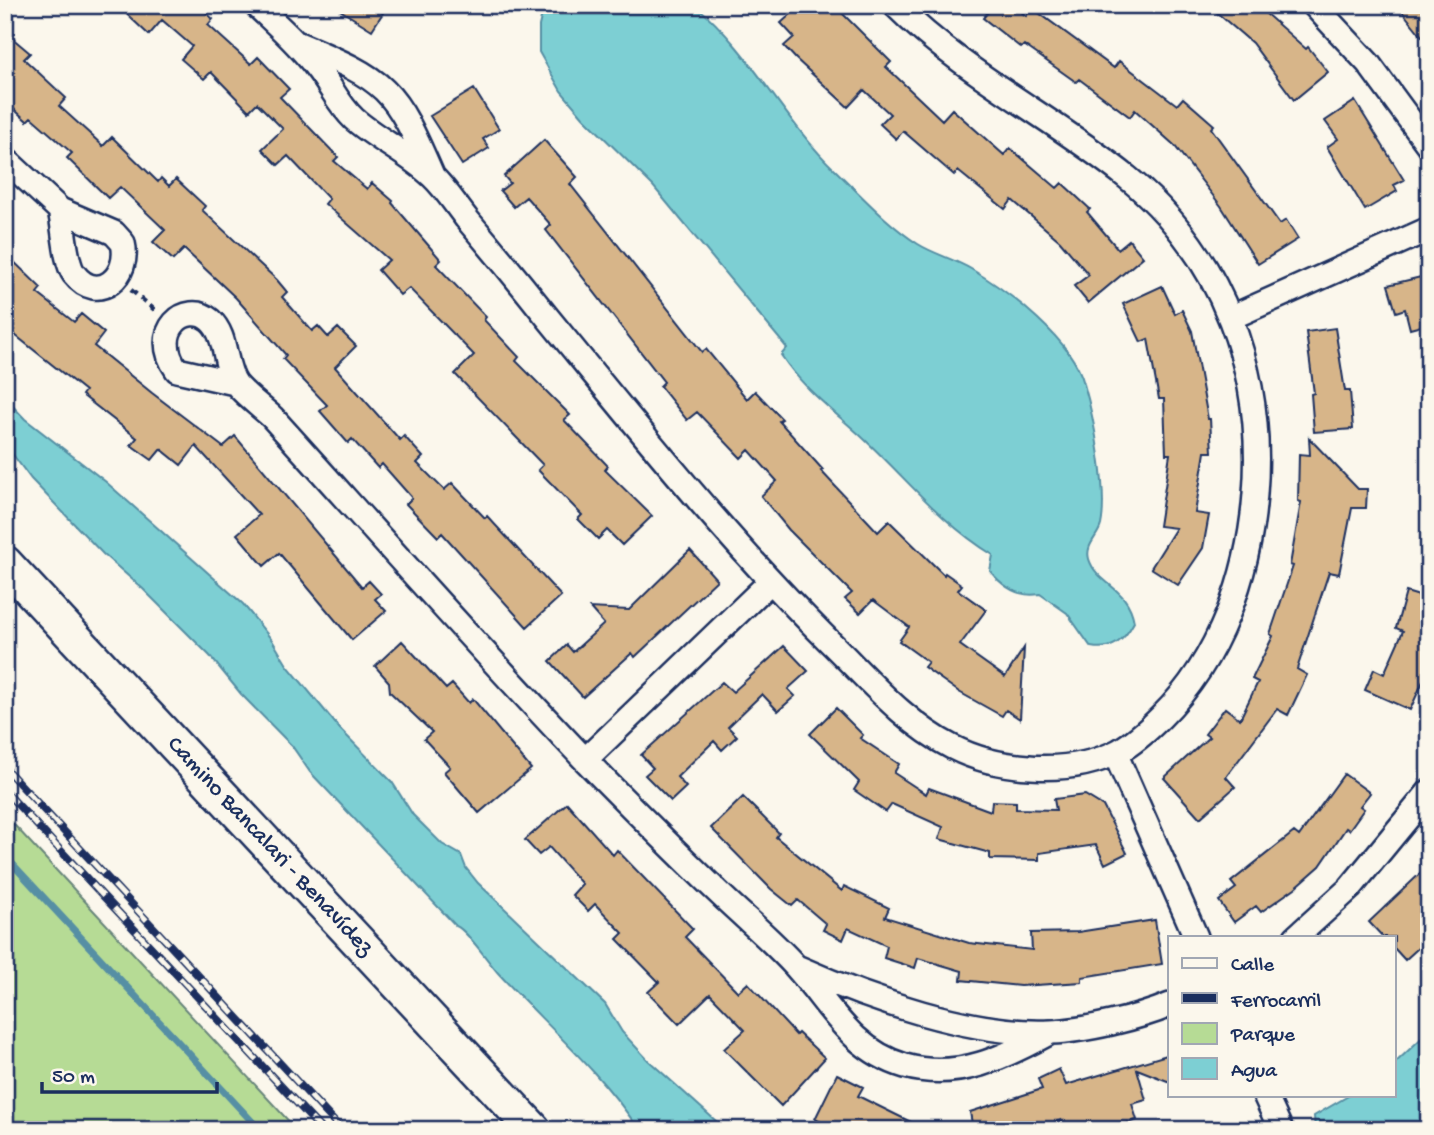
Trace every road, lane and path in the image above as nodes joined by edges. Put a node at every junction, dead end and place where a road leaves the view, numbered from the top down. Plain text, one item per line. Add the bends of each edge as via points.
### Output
1 (256, 5) edge
2 (895, 5) edge
3 (1314, 5) edge
4 (295, 42) junction
5 (1429, 146) edge
6 (5, 159) edge
7 (432, 175) junction
8 (60, 210) junction
9 (1429, 229) edge
10 (117, 279) junction
11 (1232, 317) junction
12 (172, 324) junction
13 (235, 383) junction
14 (5, 564) edge
15 (770, 582) junction
16 (1115, 753) junction
17 (585, 760) junction
18 (1429, 792) edge
19 (1196, 936) edge
20 (1297, 936) edge
21 (796, 967) junction
22 (1168, 1005) edge
23 (1051, 1032) junction
24 (1265, 1096) edge
25 (534, 1130) edge
26 (1281, 1130) edge

1 - 4 street
2 - 11 street via 963,65 1131,180 1187,240
3 - 5 street via 1368,63
4 - 7 street via 352,117
4 - 7 street via 377,80 403,112
6 - 8 street
7 - 15 street
8 - 10 street via 114,233 124,243 125,267
8 - 10 street via 72,271 94,287
9 - 11 street
10 - 12 path
11 - 16 street via 1256,426 1253,522 1241,580 1196,675 1142,736
12 - 13 street via 199,315 210,320 221,337
12 - 13 street via 166,347 177,370
13 - 17 street via 272,417
14 - 25 main road, Camino Bancalari - Benavídez
15 - 16 street via 889,700 954,748 988,761 1040,767 1078,764
15 - 17 street
16 - 19 street
17 - 21 street
18 - 20 street via 1350,888
21 - 23 street via 913,1011 973,1024
21 - 23 street via 854,1038 905,1066 968,1069 1007,1056
22 - 23 street
24 - 26 street

